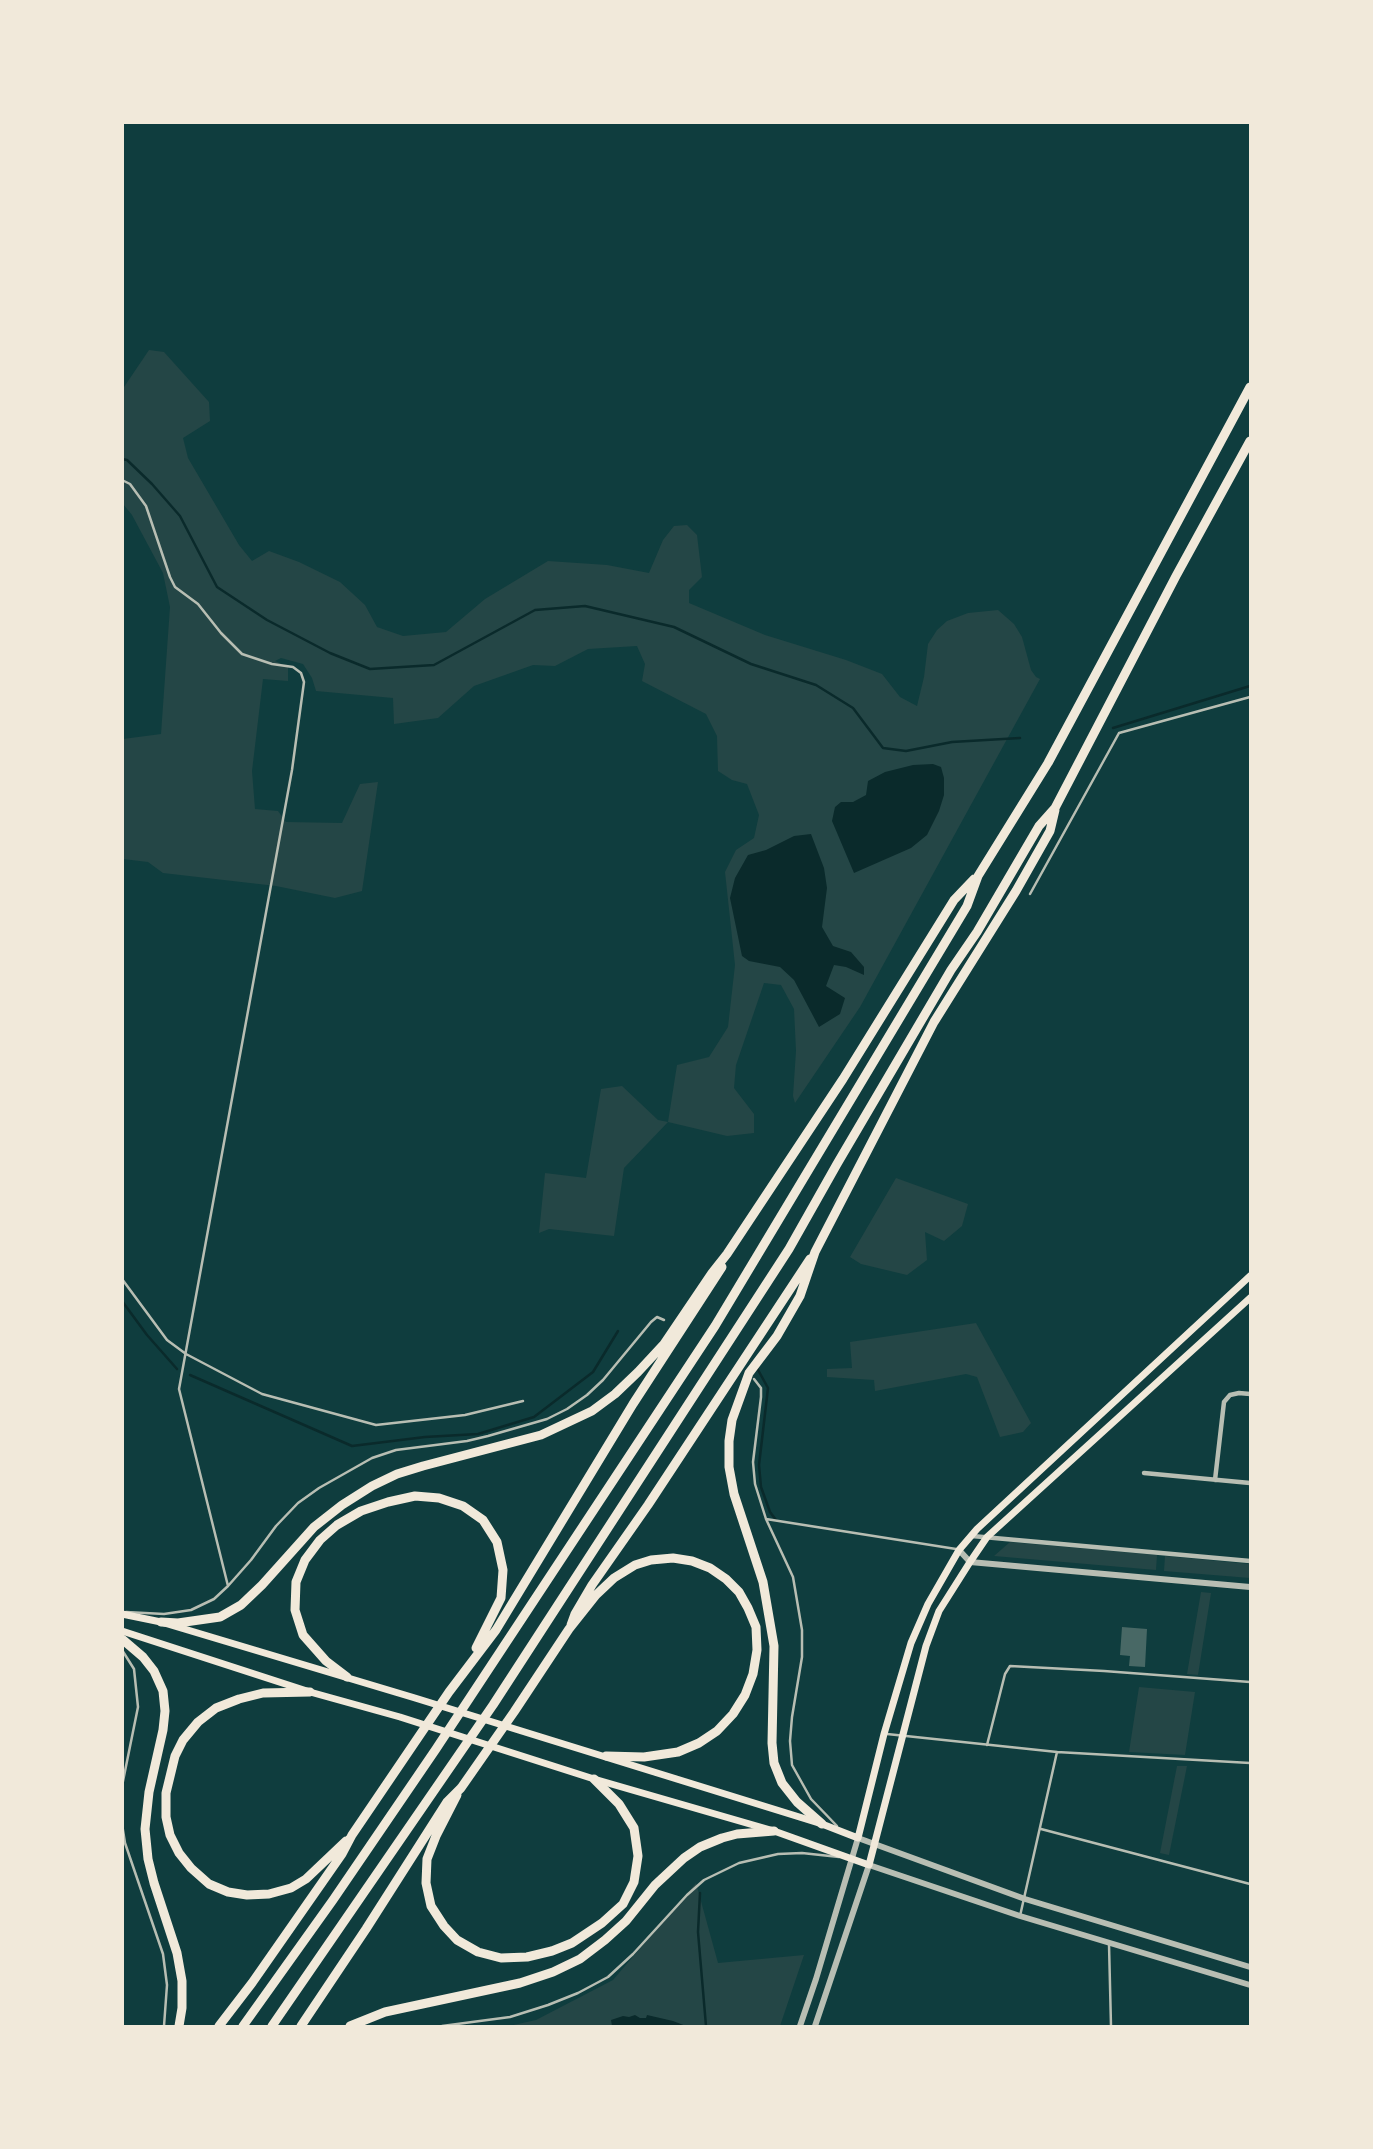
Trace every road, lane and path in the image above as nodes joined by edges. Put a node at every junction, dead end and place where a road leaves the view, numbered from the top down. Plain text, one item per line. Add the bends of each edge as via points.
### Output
1 (1251, 387) edge
2 (1251, 441) edge
3 (122, 480) edge
4 (1251, 697) edge
5 (1055, 808) junction
6 (978, 876) junction
7 (1030, 894) dead end
8 (815, 1252) junction
9 (727, 1254) junction
10 (1251, 1276) edge
11 (122, 1279) edge
12 (1251, 1298) edge
13 (664, 1320) dead end
14 (186, 1354) junction
15 (1157, 1363) junction
16 (1167, 1374) junction
17 (754, 1379) dead end
18 (1251, 1394) edge
19 (523, 1401) dead end
20 (1065, 1448) junction
21 (1074, 1457) junction
22 (1144, 1473) dead end
23 (1215, 1480) junction
24 (1251, 1483) edge
25 (766, 1519) junction
26 (971, 1536) junction
27 (987, 1537) junction
28 (959, 1550) junction
29 (1251, 1561) edge
30 (970, 1562) junction
31 (228, 1586) junction
32 (1251, 1587) edge
33 (122, 1613) edge
34 (161, 1622) junction
35 (569, 1629) junction
36 (122, 1631) edge
37 (122, 1639) edge
38 (122, 1650) edge
39 (468, 1665) junction
40 (346, 1677) junction
41 (1251, 1682) edge
42 (310, 1692) junction
43 (884, 1734) junction
44 (903, 1736) junction
45 (987, 1745) junction
46 (1057, 1752) junction
47 (606, 1756) junction
48 (1251, 1763) edge
49 (594, 1779) junction
50 (122, 1786) edge
51 (461, 1788) junction
52 (122, 1824) edge
53 (822, 1824) junction
54 (1041, 1829) junction
55 (774, 1830) junction
56 (842, 1831) junction
57 (352, 1835) junction
58 (858, 1838) junction
59 (875, 1844) junction
60 (852, 1859) junction
61 (869, 1865) junction
62 (1251, 1884) edge
63 (1025, 1899) junction
64 (1020, 1916) junction
65 (1109, 1944) junction
66 (1251, 1968) edge
67 (1251, 1985) edge
68 (163, 2026) edge
69 (179, 2026) edge
70 (219, 2026) edge
71 (243, 2026) edge
72 (272, 2026) edge
73 (301, 2026) edge
74 (350, 2026) edge
75 (442, 2026) edge
76 (800, 2026) edge
77 (815, 2026) edge
78 (1111, 2026) edge

1 - 6 highway via 1048,763
2 - 5 highway
3 - 14 lane via 146,506 176,587 198,604 242,654 293,667 304,682
4 - 7 lane via 1119,733
5 - 8 highway via 1049,831 934,1022
5 - 72 highway via 1039,826 951,971 789,1249 493,1705
6 - 9 highway via 954,900 844,1079
6 - 71 highway via 967,906 715,1326 471,1698
8 - 35 highway via 592,1585
8 - 53 highway via 800,1296 748,1373 732,1420 729,1467 769,1613 774,1646 774,1763 782,1783
9 - 34 highway via 664,1344 592,1411 541,1435 423,1466 372,1486 314,1527 242,1605 220,1617
9 - 39 highway via 496,1630
10 - 15 main road
11 - 14 lane via 167,1340
12 - 16 main road
13 - 31 lane via 657,1317 650,1322 603,1380 547,1419 467,1441 396,1450 319,1488 276,1526
14 - 19 lane via 262,1394 376,1424 465,1415
14 - 31 lane via 179,1389
15 - 16 main road
15 - 20 main road
16 - 21 main road
17 - 25 lane via 761,1396 753,1462
18 - 23 street via 1239,1392 1224,1402
20 - 21 main road
20 - 26 main road
21 - 27 main road
22 - 23 street
23 - 24 street
25 - 28 lane
25 - 56 lane via 793,1577 803,1630 790,1741 792,1765 811,1798
26 - 27 street
26 - 28 main road
27 - 29 street
27 - 30 main road
28 - 30 street
28 - 43 main road via 919,1623
30 - 32 street
30 - 44 main road via 939,1611
31 - 33 lane via 191,1610
33 - 34 main road
34 - 40 main road
35 - 47 highway via 614,1578 635,1565 673,1558 710,1568 726,1579 739,1592 756,1627 757,1650 746,1695 716,1731 678,1752
35 - 51 highway
36 - 42 main road
37 - 69 highway via 148,1664 163,1691 163,1730 145,1829 151,1871 182,1981
38 - 50 lane via 134,1669 138,1707
39 - 40 highway via 501,1598 503,1570 497,1542 483,1520 463,1506 415,1496 361,1511 337,1525 312,1550 296,1582 295,1610 303,1635
39 - 57 highway
40 - 47 main road
41 - 45 lane via 1010,1666 1004,1674
42 - 49 main road
42 - 57 highway via 263,1693 239,1699 198,1722 183,1740 169,1773 166,1817 170,1835 179,1853 209,1884 247,1895 291,1888 316,1871
43 - 44 lane
43 - 58 main road
44 - 45 lane
44 - 59 main road
45 - 46 lane
46 - 48 lane
46 - 54 lane
47 - 53 main road
49 - 51 highway via 619,1804 634,1828 638,1856 634,1882 623,1904 602,1923 572,1943 527,1957 501,1958 478,1952 457,1940 430,1906 427,1859
49 - 55 main road
51 - 73 highway via 447,1802
52 - 68 lane via 163,1954 167,1985
53 - 56 main road
54 - 62 lane
54 - 63 lane
55 - 60 main road
55 - 74 highway via 722,1838 684,1857 605,1940 553,1972 384,2012
56 - 58 main road
57 - 70 highway
58 - 59 street
58 - 60 street
59 - 61 main road
59 - 63 street
60 - 61 main road
60 - 75 lane via 802,1853 739,1863 704,1880 608,1977 510,2017
60 - 76 street
61 - 64 street
61 - 77 street
63 - 64 lane
63 - 66 street
64 - 65 street
65 - 67 street
65 - 78 lane

